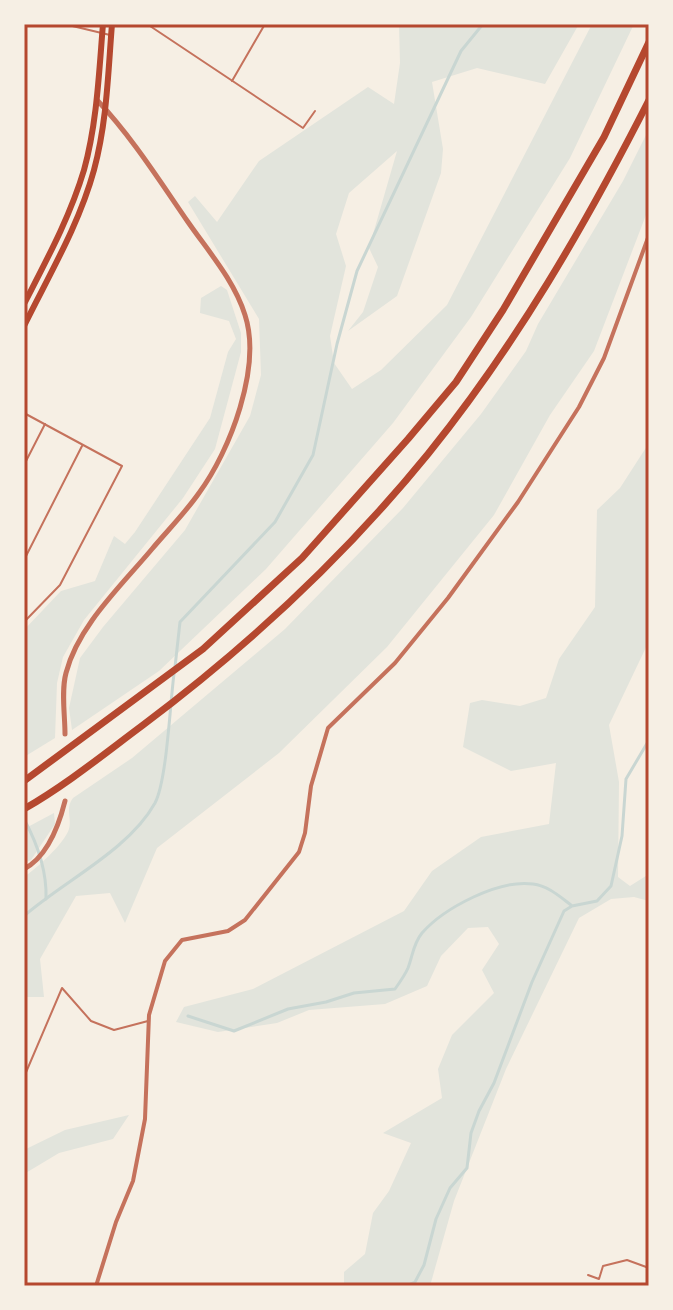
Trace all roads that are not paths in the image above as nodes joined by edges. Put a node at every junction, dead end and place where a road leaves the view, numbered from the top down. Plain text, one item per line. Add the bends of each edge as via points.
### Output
1 (64, 24) edge
2 (103, 24) edge
3 (112, 24) edge
4 (147, 24) edge
5 (265, 24) edge
6 (102, 34) junction
7 (111, 35) junction
8 (649, 42) edge
9 (231, 82) junction
10 (97, 100) junction
11 (649, 100) edge
12 (106, 110) junction
13 (315, 111) dead end
14 (649, 235) edge
15 (24, 304) edge
16 (24, 326) edge
17 (24, 413) edge
18 (45, 424) junction
19 (83, 445) junction
20 (24, 465) edge
21 (24, 560) edge
22 (24, 622) edge
23 (65, 734) dead end
24 (24, 781) edge
25 (65, 801) dead end
26 (25, 809) edge
27 (24, 869) edge
28 (149, 1020) junction
29 (24, 1077) edge
30 (649, 1268) edge
31 (588, 1275) dead end
32 (96, 1286) edge

1 - 6 lane
2 - 6 main road
3 - 7 main road
4 - 9 lane
5 - 9 lane
6 - 7 lane
6 - 10 main road
7 - 12 main road
8 - 24 highway via 604,137 456,382 302,558 203,649
9 - 13 lane via 303,128
10 - 12 street
10 - 15 main road via 84,169
11 - 26 highway via 574,242 427,455 318,576 202,681
12 - 16 main road via 94,170 75,223
12 - 23 street via 226,275 245,315 249,363 237,416 200,492 78,643 65,675
14 - 28 street via 604,358 518,502 395,663 328,728 299,852 245,920 228,931 182,940 165,961
17 - 18 lane
18 - 19 lane
18 - 20 lane
19 - 21 lane
19 - 22 lane via 122,466 60,585
25 - 27 street via 42,853
28 - 29 lane via 114,1030 91,1021 62,988
28 - 32 street via 145,1119 133,1181
30 - 31 lane via 627,1260 603,1266 599,1279

